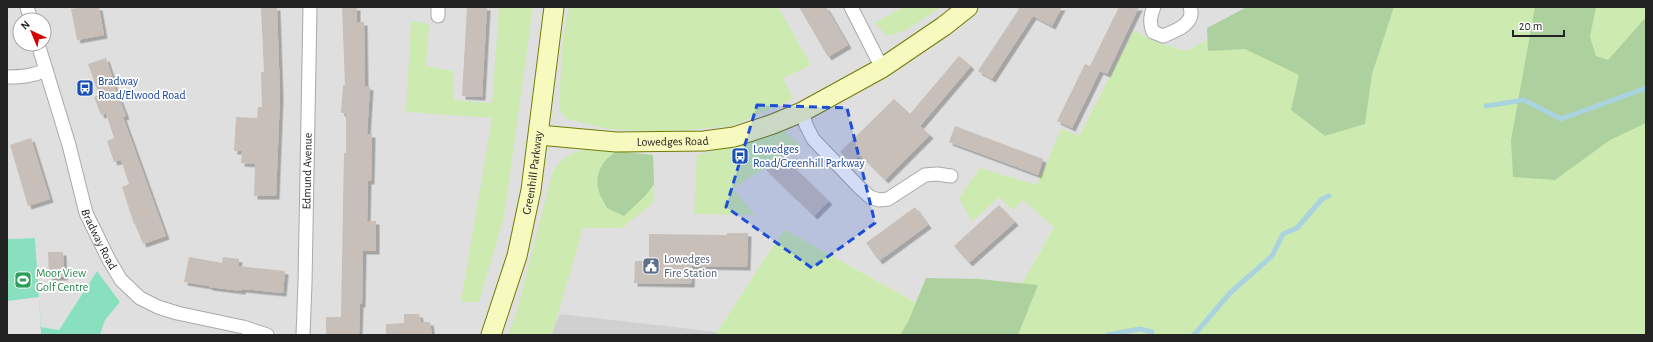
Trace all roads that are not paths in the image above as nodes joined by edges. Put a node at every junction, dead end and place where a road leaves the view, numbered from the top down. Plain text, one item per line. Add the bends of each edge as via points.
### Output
1 (310, 7) edge
2 (554, 7) edge
3 (851, 7) edge
4 (968, 7) edge
5 (1154, 7) edge
6 (1190, 7) edge
7 (40, 52) edge
8 (882, 68) junction
9 (46, 70) junction
10 (7, 77) edge
11 (802, 112) junction
12 (539, 135) junction
13 (951, 176) dead end
14 (267, 335) edge
15 (303, 335) edge
16 (492, 335) edge

1 - 15 street, Edmund Avenue
2 - 12 street, Greenhill Parkway
3 - 8 street
4 - 8 street, Lowedges Road
5 - 6 street via 1150,24 1153,32 1163,36 1179,29 1190,19
7 - 9 street, Bradway Road
8 - 11 street, Lowedges Road
9 - 10 street via 25,77
9 - 14 street, Bradway Road via 86,213 121,280 140,298 158,307 244,327
11 - 12 street, Lowedges Road via 734,137 704,141 616,142
11 - 13 street via 813,139 860,188 879,200 888,199 925,175
12 - 16 street, Greenhill Parkway via 517,256

